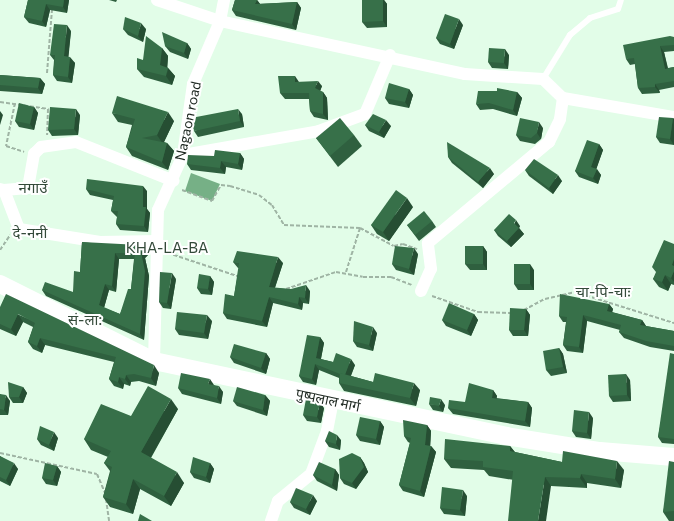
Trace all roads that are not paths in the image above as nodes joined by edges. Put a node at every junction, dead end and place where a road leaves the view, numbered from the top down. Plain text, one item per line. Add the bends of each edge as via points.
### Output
1 (156, 0) edge
2 (224, 0) edge
3 (621, 0) edge
4 (220, 21) junction
5 (390, 55) junction
6 (543, 79) junction
7 (563, 98) junction
8 (674, 117) edge
9 (183, 155) junction
10 (171, 186) junction
11 (2, 189) edge
12 (157, 241) junction
13 (0, 284) edge
14 (421, 291) dead end
15 (154, 361) junction
16 (333, 401) junction
17 (674, 457) edge
18 (271, 521) edge

1 - 4 street
2 - 4 street, Nagaon road
3 - 6 lane via 618,9 590,18 570,35
4 - 5 street
4 - 9 street, Nagaon road via 193,84
5 - 6 street via 465,74
5 - 9 street via 365,114 319,131
6 - 7 street
7 - 8 street
7 - 14 street via 560,119 549,142 428,244 431,269
9 - 10 street, Nagaon road
10 - 11 street via 76,142 47,146 34,154 28,188
10 - 12 street, Nagaon road via 158,210
11 - 12 street via 19,229 100,242
12 - 15 street, Nagaon road
13 - 15 street, पुष्पलाल मार्ग
15 - 16 street, पुष्पलाल मार्ग
16 - 17 street, पुष्पलाल मार्ग via 600,451
16 - 18 street via 327,431 311,474 278,501

